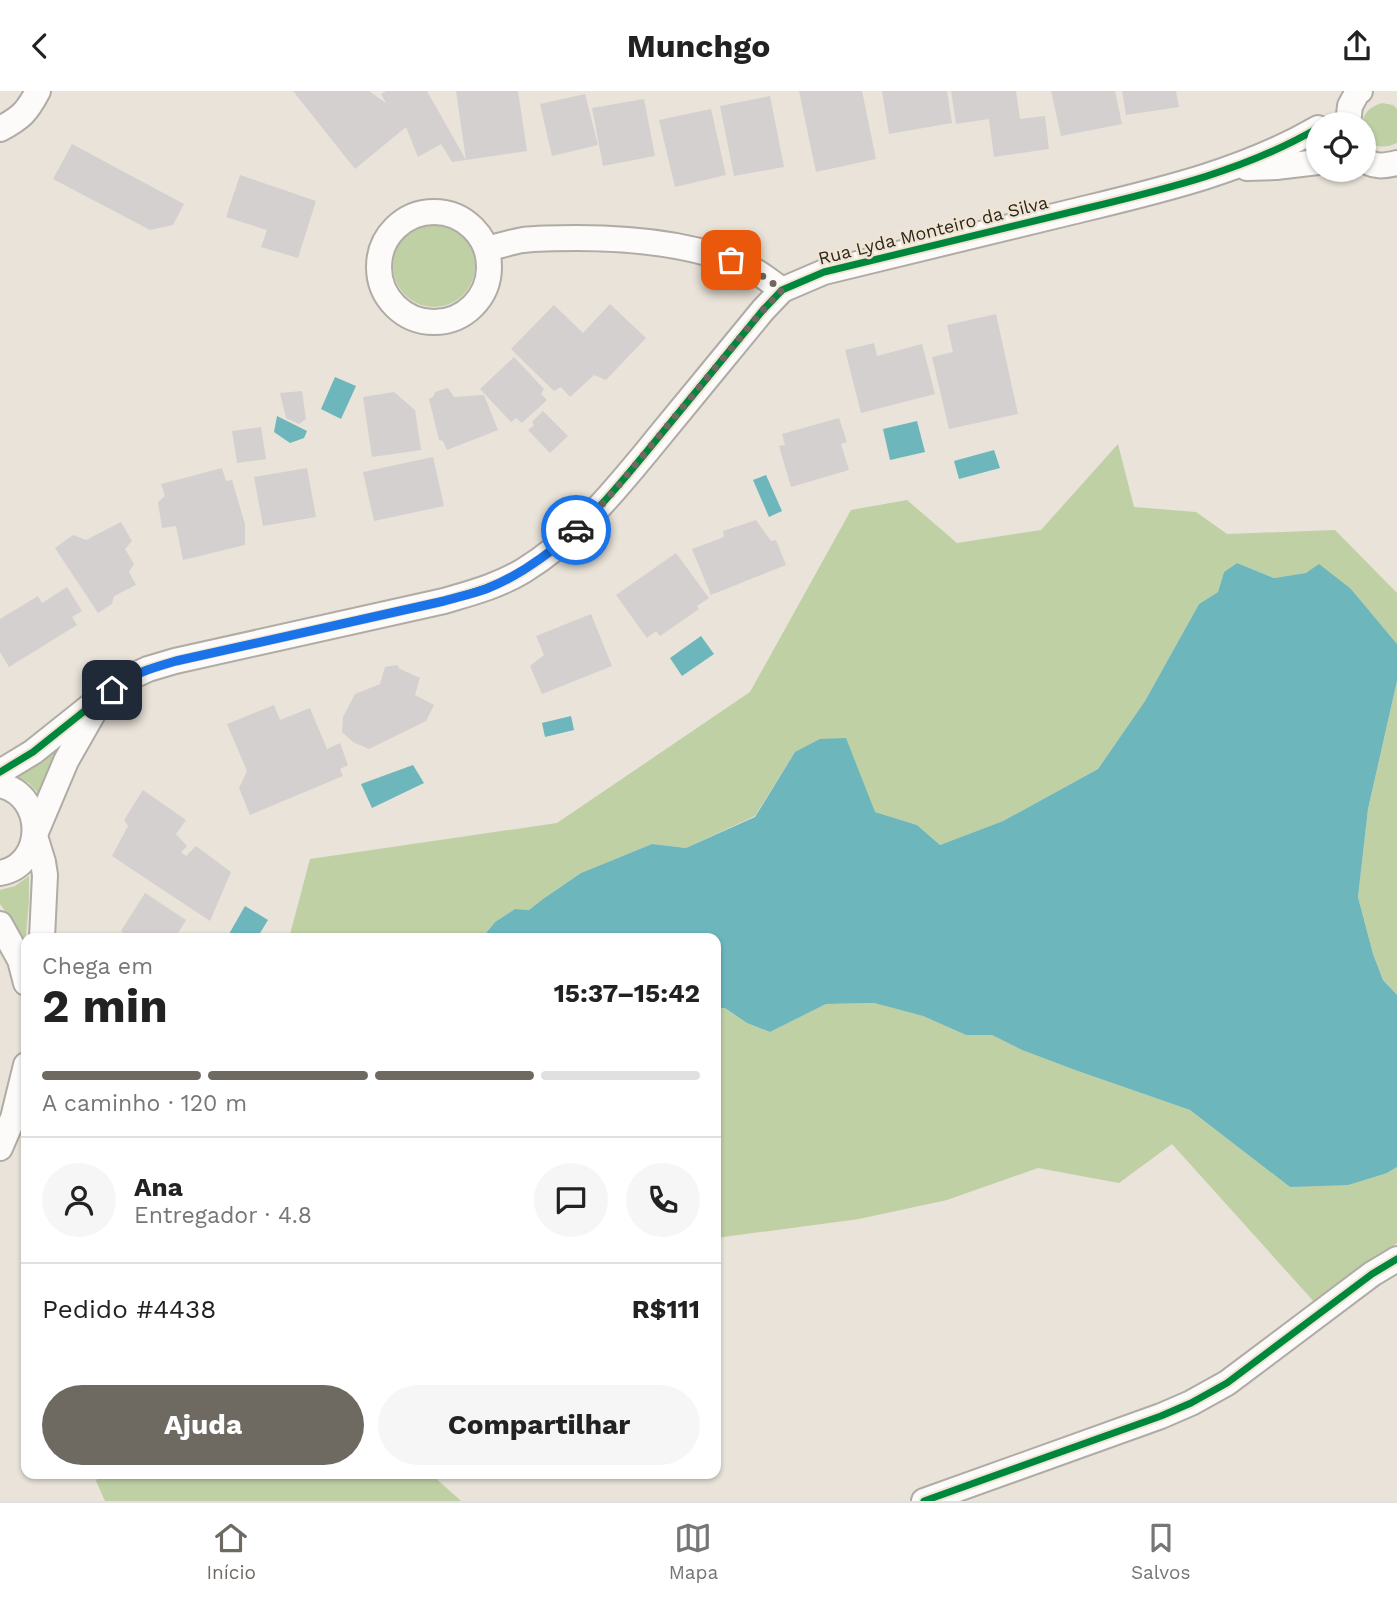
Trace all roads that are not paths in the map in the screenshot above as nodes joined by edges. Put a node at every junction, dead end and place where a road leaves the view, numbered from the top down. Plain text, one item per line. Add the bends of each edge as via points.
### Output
1 (38, 91) edge
2 (1355, 101) edge
3 (1340, 112) edge
4 (0, 129) edge
5 (1306, 135) edge
6 (1306, 163) edge
7 (1376, 164) edge
8 (1232, 169) junction
9 (1397, 180) edge
10 (487, 249) junction
11 (782, 290) junction
12 (101, 699) junction
13 (0, 772) edge
14 (0, 785) edge
15 (35, 834) junction
16 (0, 873) edge
17 (0, 925) edge
18 (42, 933) edge
19 (21, 964) edge
20 (21, 1088) edge
21 (0, 1148) edge
22 (1397, 1259) edge
23 (924, 1501) edge

1 - 4 street via 30,108
2 - 3 street
5 - 8 street, Rua Lyda Monteiro da Silva
6 - 8 street, Rua Lyda Monteiro da Silva
7 - 9 street
8 - 11 street, Rua Lyda Monteiro da Silva via 824,272
10 - 10 street via 475,230 456,216 434,211 411,216 393,229 381,249 378,272 386,294 401,312 422,321 446,321 467,312 482,295 489,273
10 - 11 street via 559,238 642,241 731,260
11 - 12 street, Rua Lyda Monteiro da Silva via 589,519 522,571 485,589 444,601 148,669 122,681
12 - 13 street, Rua Lyda Monteiro da Silva
12 - 15 street, Rua Lyda Monteiro da Silva via 66,761
14 - 15 street via 28,804
15 - 16 street, Rua Lyda Monteiro da Silva via 31,851 21,864
15 - 18 street via 45,875
17 - 19 street
20 - 21 street
22 - 23 street via 1227,1383 1191,1403

